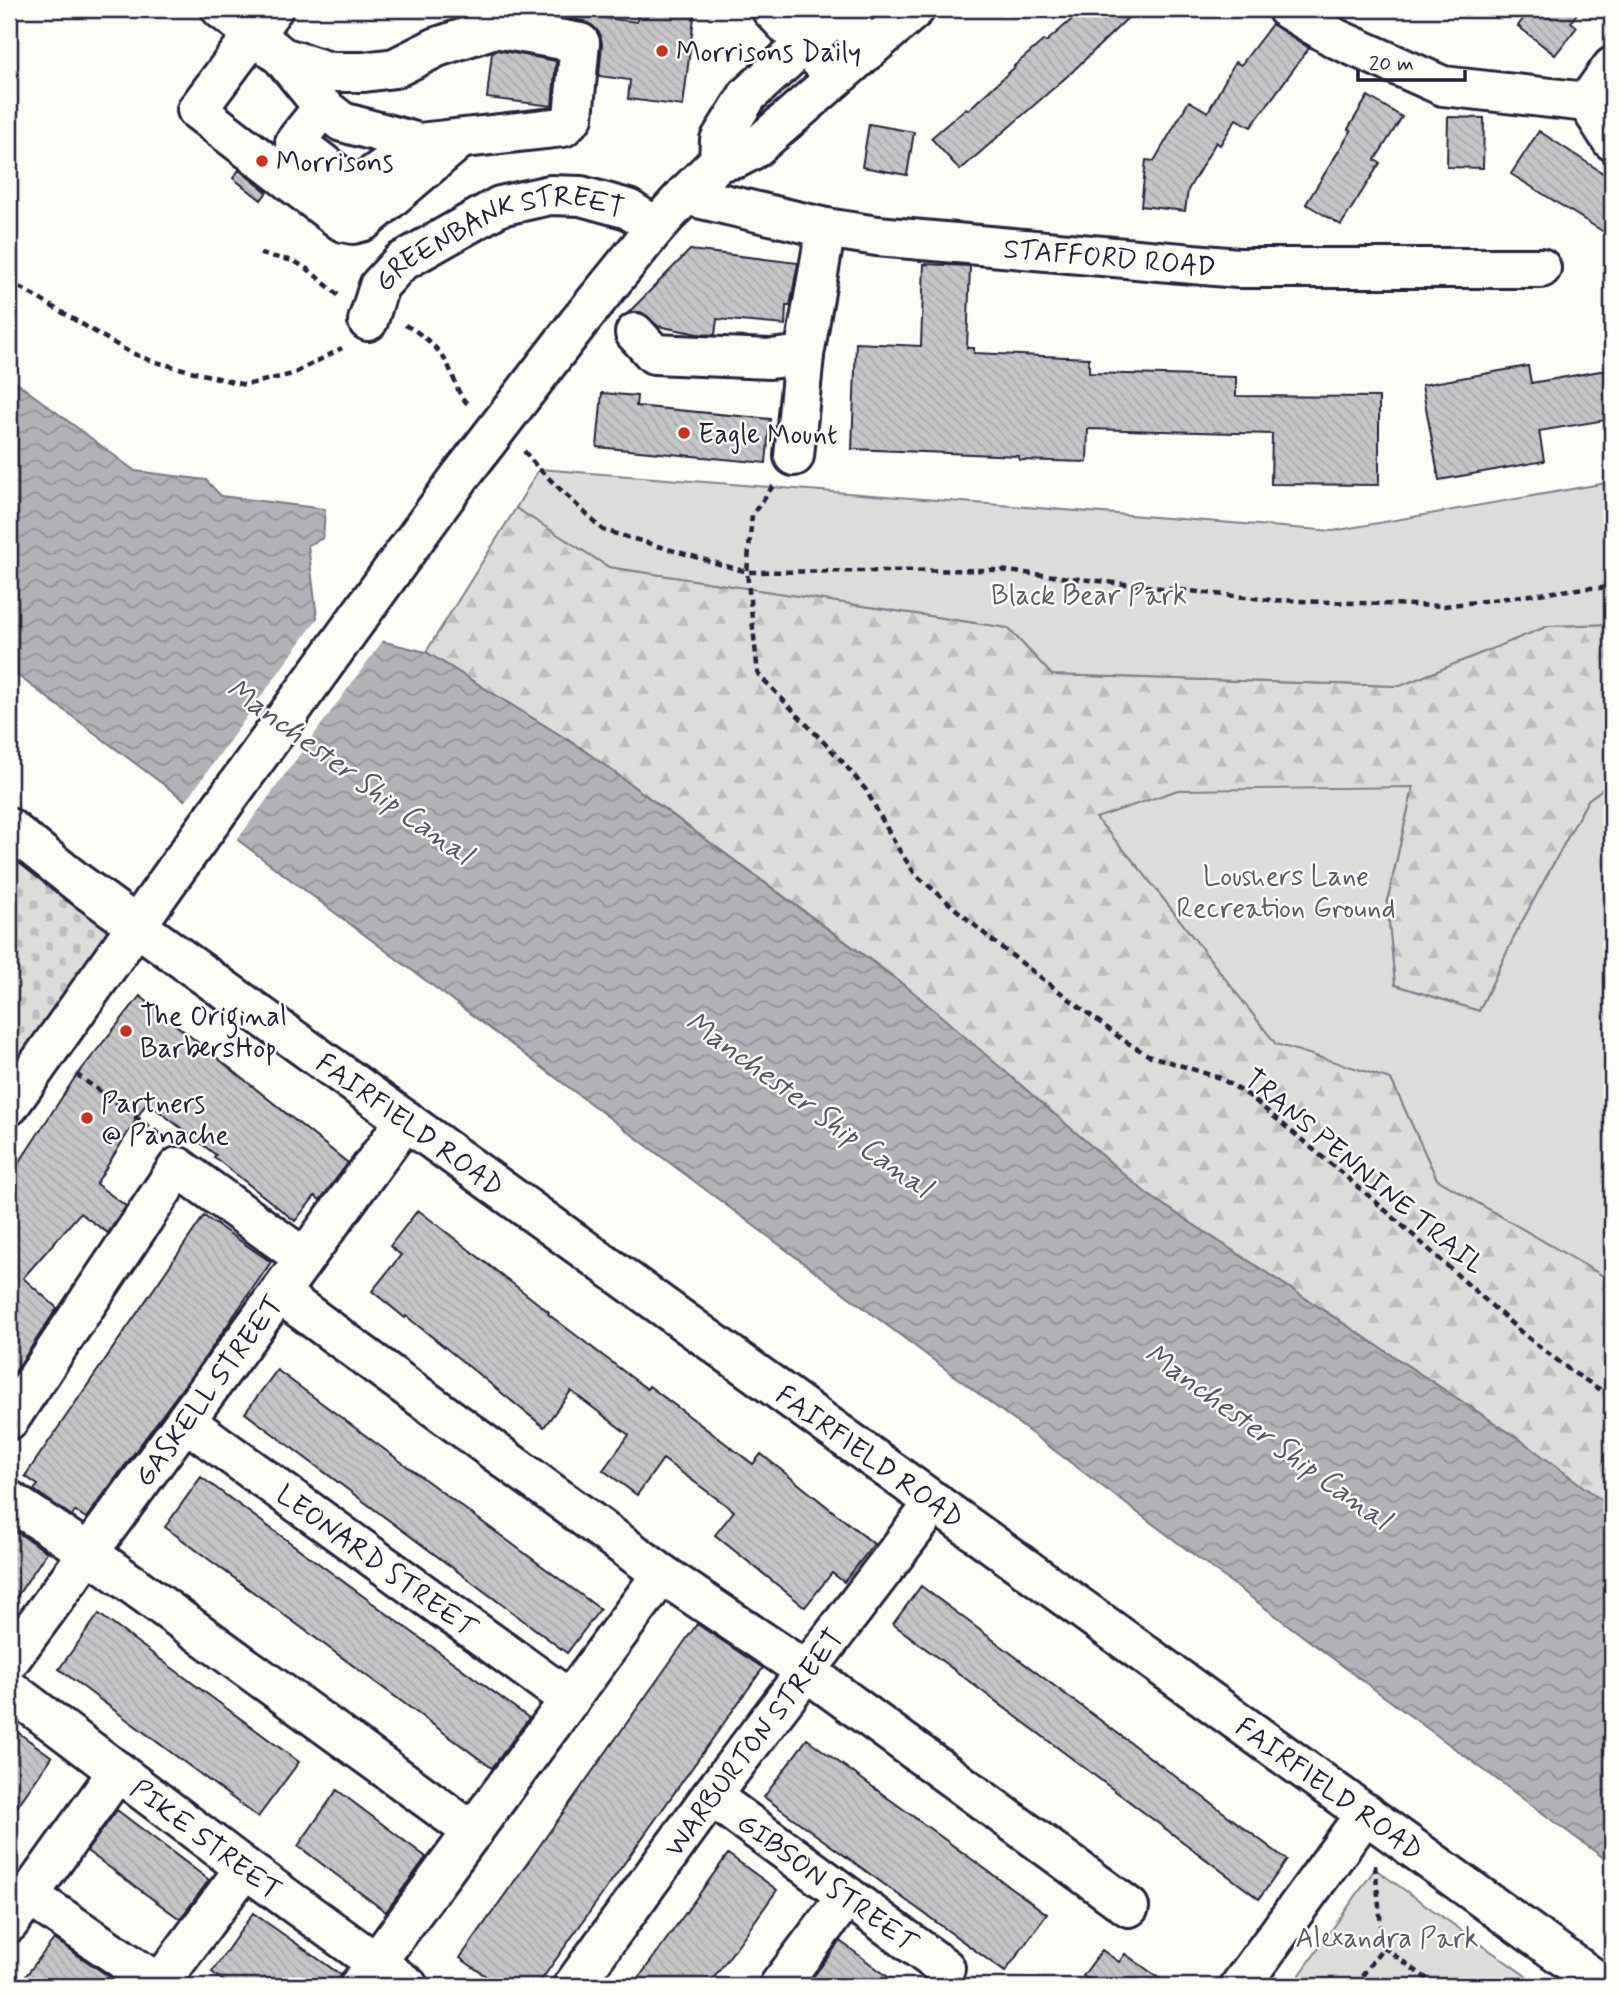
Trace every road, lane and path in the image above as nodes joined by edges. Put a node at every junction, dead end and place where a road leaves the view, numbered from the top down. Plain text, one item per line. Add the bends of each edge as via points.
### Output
1 (221, 9) edge
2 (771, 9) edge
3 (915, 9) edge
4 (1287, 9) edge
5 (839, 10) edge
6 (270, 33) edge
7 (804, 43) junction
8 (870, 48) junction
9 (1612, 67) edge
10 (836, 77) junction
11 (1587, 102) junction
12 (323, 107) junction
13 (460, 139) junction
14 (1612, 141) edge
15 (419, 143) junction
16 (719, 161) junction
17 (685, 195) junction
18 (656, 227) junction
19 (826, 228) junction
20 (260, 254) dead end
21 (1541, 268) dead end
22 (9, 281) edge
23 (328, 286) dead end
24 (368, 321) junction
25 (635, 333) dead end
26 (804, 355) junction
27 (498, 427) junction
28 (794, 456) joint
29 (747, 572) junction
30 (1612, 588) edge
31 (9, 828) edge
32 (137, 926) junction
33 (46, 1053) junction
34 (9, 1106) edge
35 (406, 1120) junction
36 (178, 1167) junction
37 (304, 1258) junction
38 (280, 1294) junction
39 (1612, 1397) edge
40 (9, 1420) edge
41 (186, 1422) junction
42 (9, 1500) edge
43 (935, 1502) junction
44 (89, 1553) junction
45 (662, 1574) junction
46 (9, 1661) edge
47 (806, 1671) junction
48 (9, 1689) edge
49 (570, 1700) junction
50 (118, 1771) junction
51 (711, 1796) junction
52 (1366, 1813) junction
53 (473, 1832) junction
54 (245, 1868) junction
55 (847, 1896) junction
56 (1129, 1907) dead end
57 (18, 1909) edge
58 (1383, 1947) junction
59 (945, 1968) dead end
60 (368, 1975) edge
61 (160, 1986) edge
62 (408, 1986) edge
63 (573, 1986) edge
64 (779, 1986) edge
65 (1240, 1986) edge
66 (1355, 1986) edge
67 (1437, 1986) edge
68 (1604, 1986) edge

1 - 6 main road
2 - 7 main road
3 - 8 main road
4 - 11 main road via 1335,38 1443,86
5 - 7 main road
5 - 8 main road
6 - 12 main road
6 - 13 main road via 197,110 343,222 364,221
6 - 13 main road via 330,72 395,68 437,47 495,29 580,43 573,117 563,127
7 - 10 main road
7 - 16 main road via 748,95 720,140
8 - 10 main road
9 - 11 main road
10 - 16 main road via 754,149
11 - 14 main road
12 - 15 main road via 342,122
12 - 15 main road via 295,142 355,188
13 - 15 main road
16 - 17 main road
17 - 18 main road
17 - 19 main road, STAFFORD ROAD
18 - 24 main road, GREENBANK STREET via 628,209 582,196 550,195 499,206 401,262 379,286
18 - 27 main road
19 - 21 main road, STAFFORD ROAD via 1238,268
19 - 26 main road
20 - 23 path via 294,261
22 - 24 path via 129,352 246,385 293,374 347,345
24 - 27 path via 400,322 429,341 451,370 462,399
25 - 26 main road via 654,354 770,359
26 - 28 main road
27 - 29 path via 603,530
27 - 32 main road
28 - 29 path, TRANS PENNINE TRAIL via 752,515
29 - 30 path via 998,570 1271,600 1444,606
29 - 39 path, TRANS PENNINE TRAIL via 758,674 866,790 915,874 993,941 1123,1040 1148,1055 1220,1078 1248,1095 1521,1332
31 - 32 main road, FAIRFIELD ROAD
32 - 33 main road
32 - 35 main road, FAIRFIELD ROAD
33 - 34 main road
33 - 36 path via 178,1147
35 - 37 main road, GASKELL STREET
35 - 43 main road, FAIRFIELD ROAD
36 - 37 main road
36 - 40 main road
37 - 38 main road, GASKELL STREET
38 - 41 main road, GASKELL STREET
38 - 45 main road
41 - 44 main road, GASKELL STREET
41 - 49 main road, LEONARD STREET
42 - 44 main road
43 - 47 main road, WARBURTON STREET
43 - 52 main road, FAIRFIELD ROAD
44 - 46 main road, GASKELL STREET
44 - 53 main road
45 - 47 main road
45 - 49 main road
47 - 51 main road, WARBURTON STREET
47 - 56 main road
48 - 50 main road, PIKE STREET
49 - 53 main road
50 - 54 main road, PIKE STREET
50 - 57 main road
51 - 55 main road, GIBSON STREET
51 - 63 main road, WARBURTON STREET
52 - 58 path
52 - 65 main road
52 - 68 main road, FAIRFIELD ROAD
53 - 60 main road
54 - 60 main road, PIKE STREET
54 - 61 main road
55 - 59 main road, GIBSON STREET
55 - 64 main road
57 - 61 main road
58 - 66 path
58 - 67 path
60 - 62 main road, PIKE STREET

